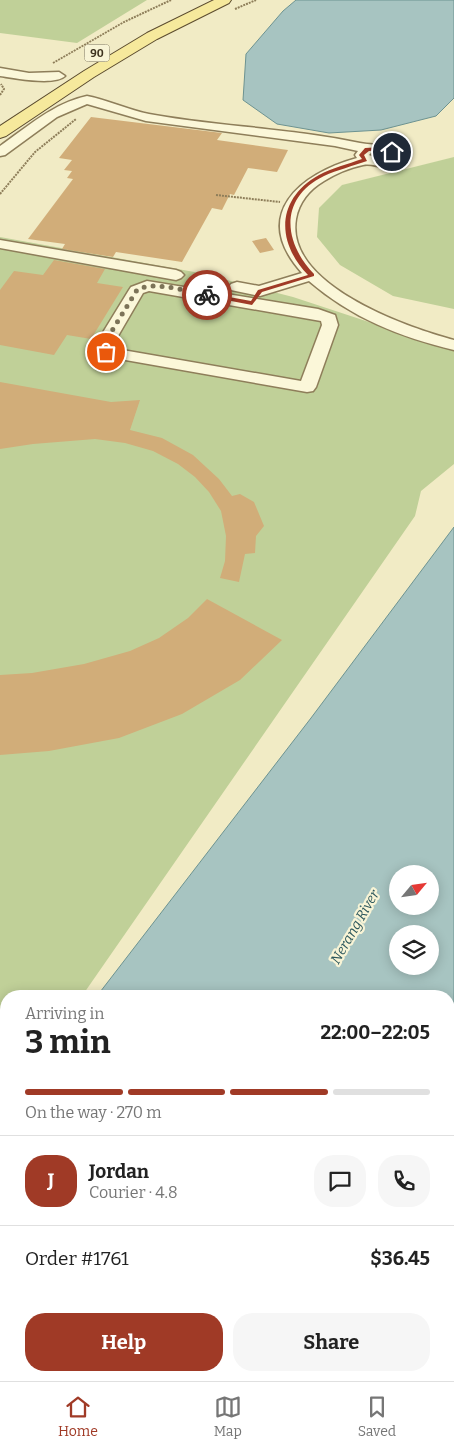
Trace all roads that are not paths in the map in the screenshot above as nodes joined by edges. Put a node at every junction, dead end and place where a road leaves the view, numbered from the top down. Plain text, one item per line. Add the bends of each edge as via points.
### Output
1 (198, 0) edge
2 (226, 5) edge
3 (81, 68) junction
4 (53, 71) junction
5 (0, 72) edge
6 (0, 79) edge
7 (27, 89) joint
8 (87, 100) junction
9 (0, 133) edge
10 (0, 152) edge
11 (0, 244) edge
12 (312, 275) junction
13 (256, 297) junction
14 (454, 345) edge

1 - 3 main road, 90
2 - 3 main road, 90
3 - 4 main road, 90
3 - 8 street
3 - 9 main road, 90
4 - 5 street via 29,77
4 - 7 main road, 90
6 - 7 street
8 - 10 street via 53,114
8 - 12 street via 163,120 335,142 366,155 322,175 303,189 293,204 287,219 288,241 300,263
11 - 13 street
12 - 13 street
12 - 14 street via 378,320
13 - 13 street via 147,286 137,290 109,334 103,351 307,387 330,325 329,318

